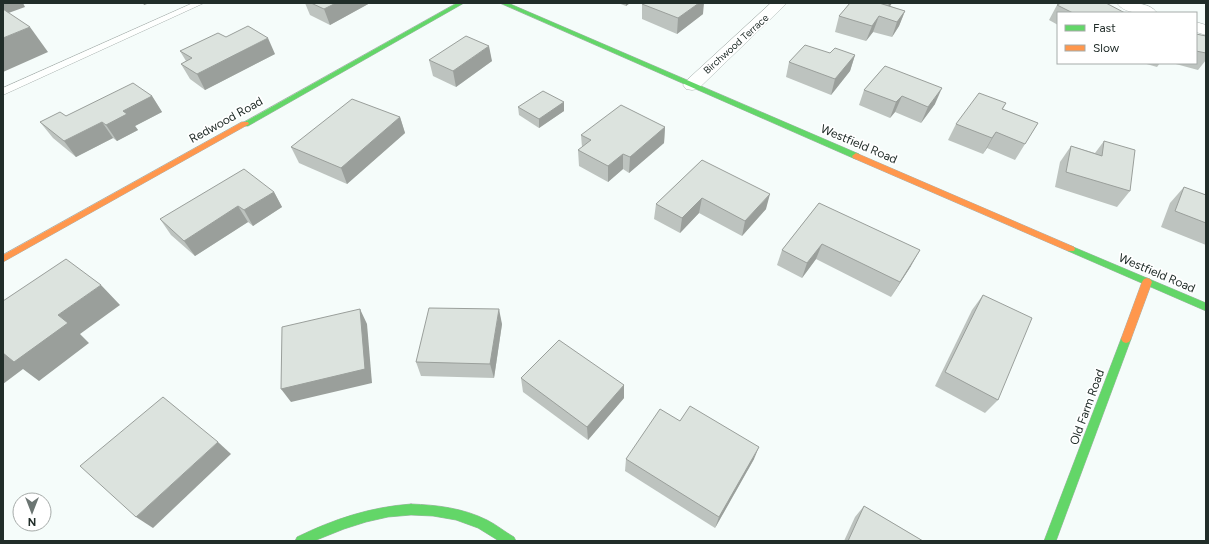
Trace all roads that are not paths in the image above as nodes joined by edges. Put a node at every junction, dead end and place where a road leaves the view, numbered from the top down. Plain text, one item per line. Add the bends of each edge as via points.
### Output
1 (200, 3) edge
2 (461, 3) edge
3 (503, 3) edge
4 (780, 3) edge
5 (1124, 3) edge
6 (1146, 12) edge
7 (692, 85) junction
8 (3, 92) edge
9 (3, 259) edge
10 (1147, 282) junction
11 (1206, 307) edge
12 (301, 541) edge
13 (510, 541) edge
14 (1050, 541) edge

1 - 8 lane
2 - 9 street, Redwood Road
3 - 7 street, Westfield Road
4 - 7 street, Birchwood Terrace
5 - 6 street
7 - 10 street, Westfield Road
10 - 11 street, Westfield Road
10 - 14 street, Old Farm Road
12 - 13 street via 325,528 365,514 404,509 443,511 478,522

